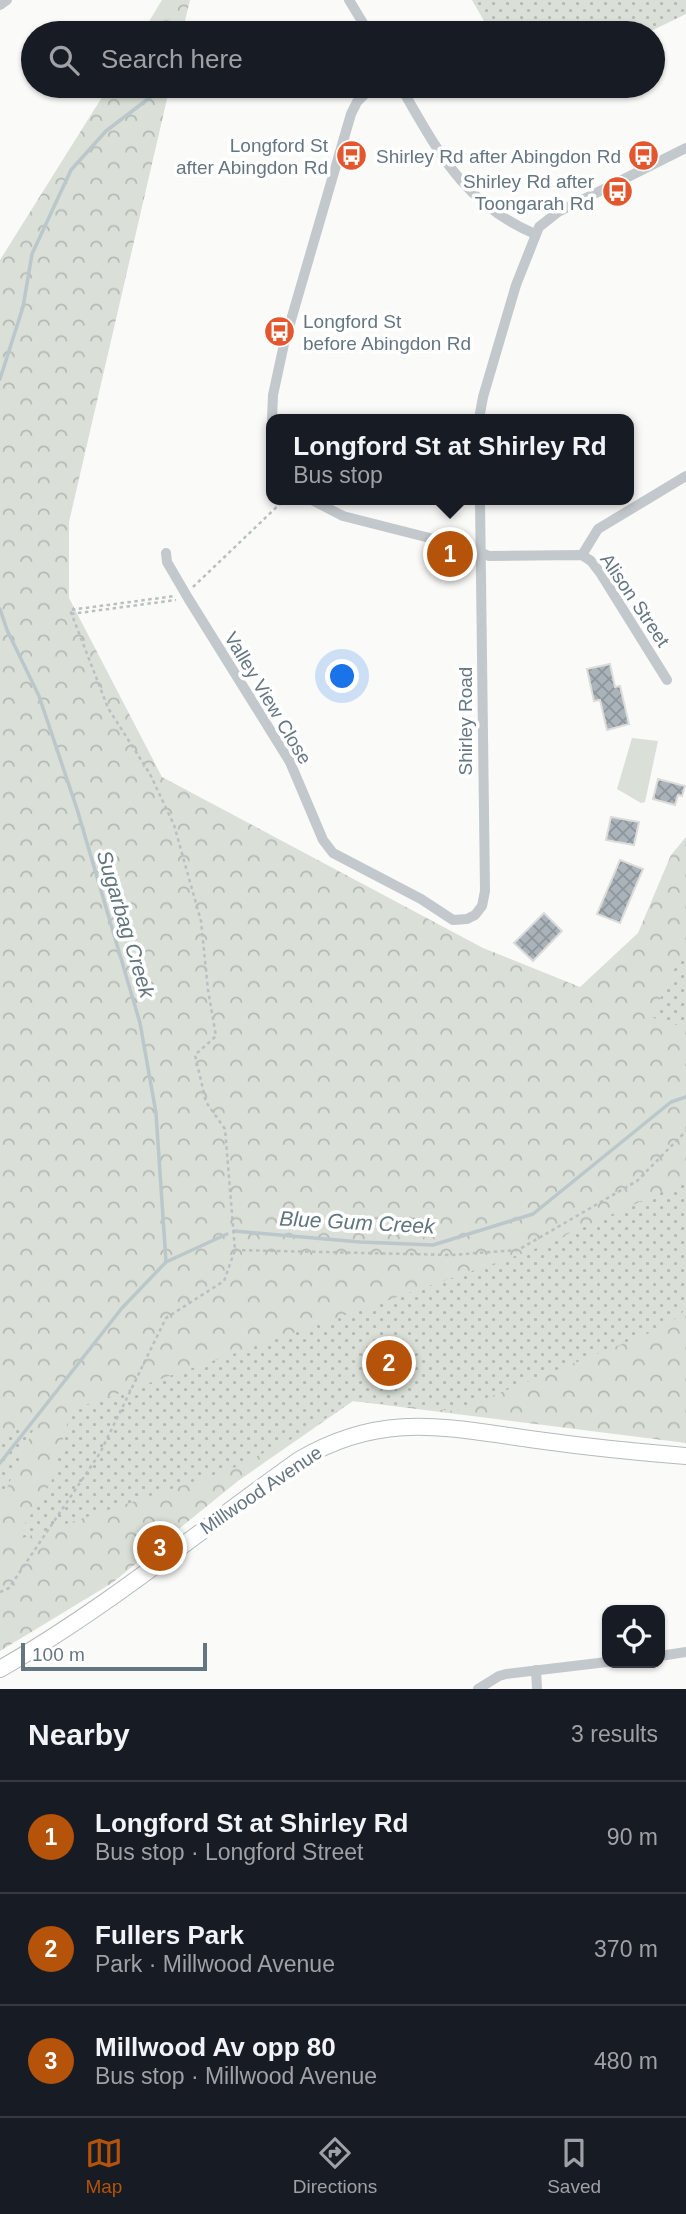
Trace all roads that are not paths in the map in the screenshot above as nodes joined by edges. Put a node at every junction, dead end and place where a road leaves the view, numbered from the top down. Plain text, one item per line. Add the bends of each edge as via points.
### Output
1 (7, 0) edge
2 (349, 0) edge
3 (0, 5) edge
4 (362, 21) edge
5 (361, 98) edge
6 (407, 98) edge
7 (686, 148) edge
8 (535, 234) junction
9 (272, 414) edge
10 (480, 414) edge
11 (686, 476) edge
12 (322, 505) edge
13 (480, 505) edge
14 (166, 552) dead end
15 (481, 553) junction
16 (582, 555) junction
17 (667, 680) dead end
18 (453, 920) joint
19 (686, 1456) edge
20 (686, 1652) edge
21 (665, 1655) edge
22 (602, 1663) edge
23 (0, 1670) edge
24 (536, 1671) junction
25 (478, 1689) edge
26 (537, 1689) edge

1 - 3 street
2 - 4 street
5 - 9 street via 351,114 284,344
6 - 8 street via 464,185 501,216
7 - 8 street via 558,212
8 - 10 street
11 - 16 street via 598,529
12 - 15 street, Alison Street via 343,516
13 - 15 street, Shirley Road
14 - 18 street, Valley View Close via 186,596 290,762 333,853
15 - 16 street, Alison Street
15 - 18 street, Shirley Road via 485,891 475,915
16 - 17 street, Alison Street via 600,574
19 - 23 main road, Millwood Avenue via 446,1428 410,1426 359,1433 299,1460
20 - 21 street
22 - 24 street
24 - 25 street via 499,1676
24 - 26 street

